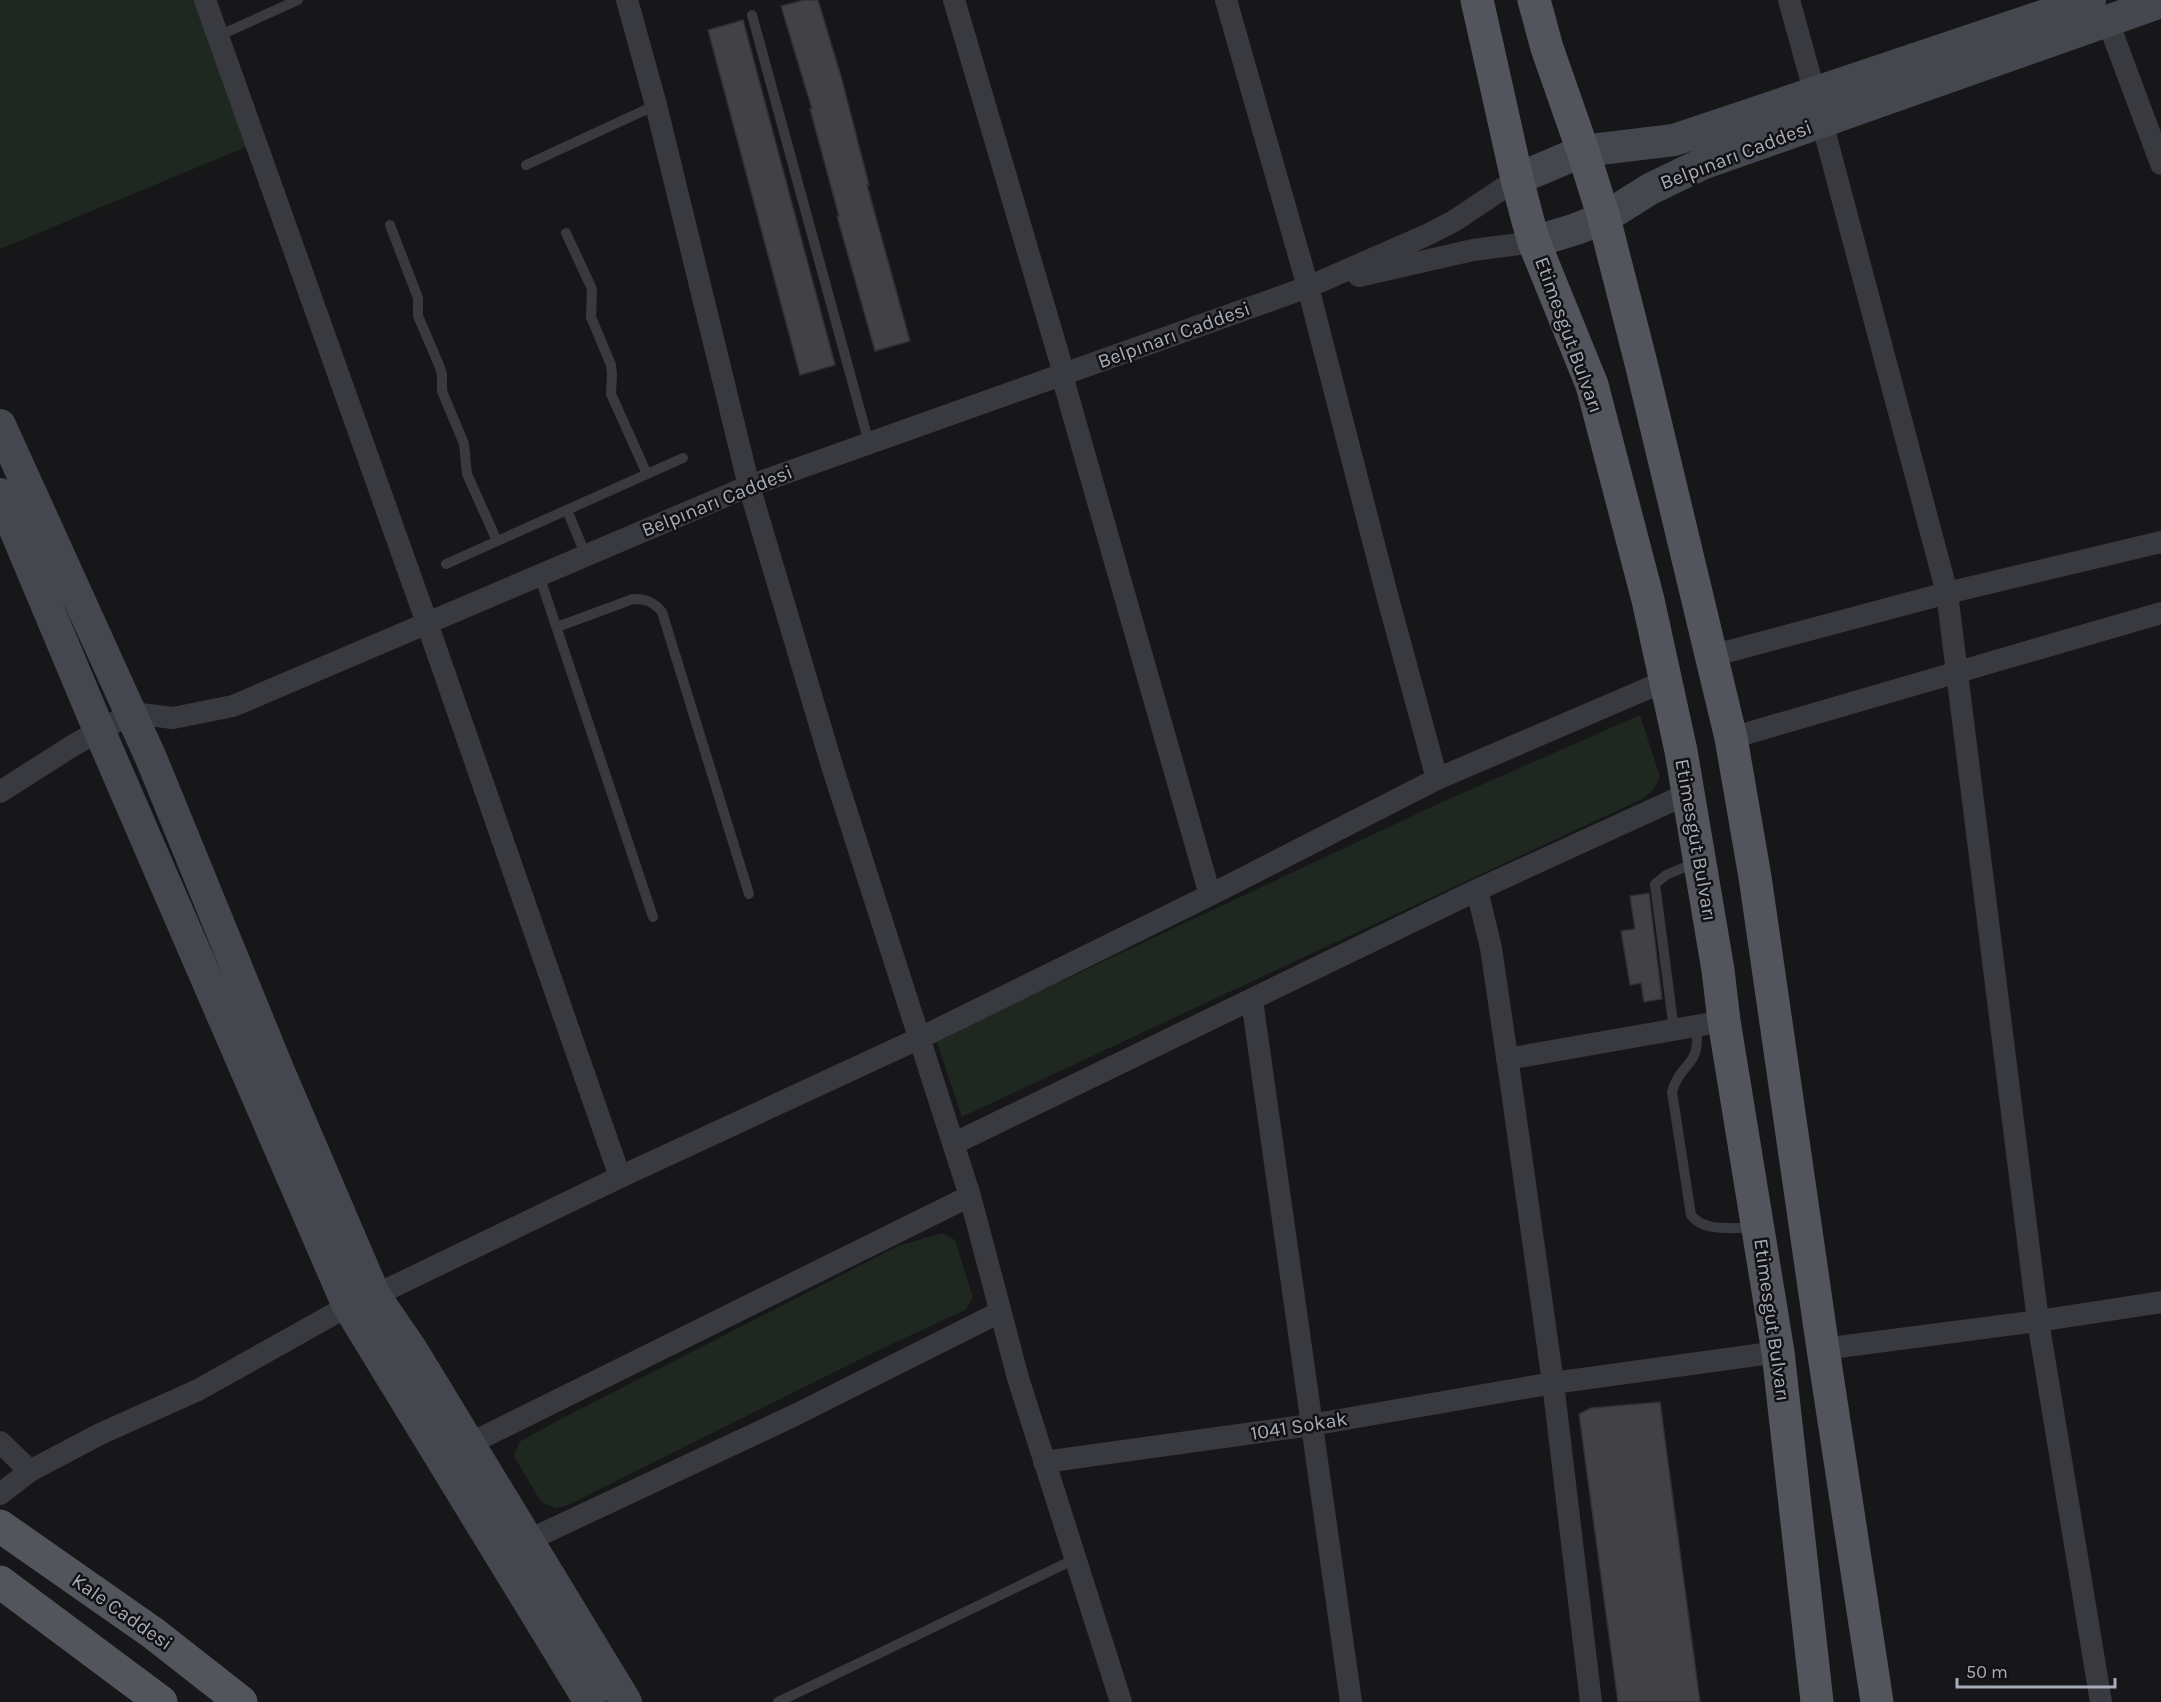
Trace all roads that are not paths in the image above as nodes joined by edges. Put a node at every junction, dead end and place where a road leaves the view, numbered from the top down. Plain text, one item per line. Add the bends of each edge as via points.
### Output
1 (206, 0) edge
2 (298, 0) edge
3 (627, 0) edge
4 (954, 0) edge
5 (1226, 0) edge
6 (1477, 0) edge
7 (1534, 0) edge
8 (1788, 0) edge
9 (2161, 2) edge
10 (2099, 10) edge
11 (752, 15) dead end
12 (218, 36) junction
13 (656, 105) junction
14 (1818, 108) junction
15 (1583, 151) junction
16 (2161, 164) edge
17 (526, 165) dead end
18 (1517, 180) junction
19 (1604, 218) junction
20 (390, 225) dead end
21 (566, 233) dead end
22 (1534, 242) junction
23 (1308, 287) junction
24 (1064, 374) junction
25 (0, 424) edge
26 (869, 443) junction
27 (683, 458) dead end
28 (646, 474) junction
29 (749, 486) junction
30 (0, 494) edge
31 (567, 510) junction
32 (497, 541) junction
33 (2161, 543) edge
34 (585, 556) junction
35 (446, 564) dead end
36 (539, 575) junction
37 (1947, 593) junction
38 (2161, 613) edge
39 (427, 623) junction
40 (557, 627) junction
41 (1711, 656) junction
42 (1956, 672) junction
43 (1665, 681) junction
44 (132, 713) junction
45 (99, 730) junction
46 (1731, 738) junction
47 (1437, 778) junction
48 (0, 792) edge
49 (1689, 793) junction
50 (1700, 861) junction
51 (1477, 890) junction
52 (749, 894) dead end
53 (1210, 895) junction
54 (653, 917) dead end
55 (1252, 1000) junction
56 (1698, 1026) junction
57 (920, 1038) junction
58 (1507, 1059) junction
59 (953, 1144) junction
60 (620, 1177) junction
61 (970, 1196) junction
62 (1758, 1228) junction
63 (361, 1301) junction
64 (2161, 1302) edge
65 (1000, 1312) junction
66 (2038, 1321) junction
67 (1823, 1349) junction
68 (1778, 1352) junction
69 (1553, 1383) junction
70 (1311, 1425) junction
71 (0, 1442) edge
72 (469, 1444) junction
73 (1044, 1462) junction
74 (30, 1471) junction
75 (0, 1494) edge
76 (0, 1526) edge
77 (529, 1540) junction
78 (1075, 1560) junction
79 (0, 1582) edge
80 (799, 1698) edge
81 (161, 1702) edge
82 (241, 1702) edge
83 (590, 1702) edge
84 (626, 1702) edge
85 (778, 1702) edge
86 (1121, 1702) edge
87 (1351, 1702) edge
88 (1591, 1702) edge
89 (1817, 1702) edge
90 (1877, 1702) edge
91 (2101, 1702) edge

1 - 12 street
2 - 12 lane
3 - 13 street
4 - 24 street
5 - 23 street
6 - 18 main road, Etimesgut Bulvarı
7 - 15 main road via 1546,48
8 - 14 street
9 - 10 main road, Belpınarı Caddesi
10 - 14 main road, Belpınarı Caddesi
10 - 16 street
11 - 26 lane
12 - 39 street
13 - 17 lane
13 - 29 street
14 - 15 main road, Belpınarı Caddesi via 1674,140
14 - 19 main road, Belpınarı Caddesi via 1650,189
14 - 37 street
15 - 18 main road, Belpınarı Caddesi
15 - 19 main road
18 - 22 main road, Etimesgut Bulvarı
18 - 23 street, Belpınarı Caddesi via 1429,234
19 - 22 main road, Belpınarı Caddesi
19 - 41 main road
20 - 32 lane via 418,298 418,316 442,374 442,391 464,444 467,474
21 - 28 lane via 592,289 591,317 611,365 611,394
22 - 23 street, Belpınarı Caddesi via 1473,250
22 - 43 main road, Etimesgut Bulvarı via 1592,385
23 - 24 street, Belpınarı Caddesi
23 - 47 street
24 - 26 street, Belpınarı Caddesi
24 - 53 street
25 - 44 main road
26 - 29 street, Belpınarı Caddesi
27 - 28 lane
28 - 31 lane
29 - 34 street, Belpınarı Caddesi
29 - 57 street via 832,769
30 - 45 main road
31 - 32 lane
31 - 34 lane
32 - 35 lane
33 - 37 street
34 - 36 street, Belpınarı Caddesi
36 - 39 street, Belpınarı Caddesi
36 - 40 lane
37 - 41 street
37 - 42 street
38 - 42 street
39 - 44 street, Belpınarı Caddesi via 233,706 173,718
39 - 60 street
40 - 52 lane via 633,599 652,602 662,612
40 - 54 lane
41 - 46 main road
42 - 46 street
42 - 66 street
43 - 47 street
43 - 49 main road, Etimesgut Bulvarı
44 - 45 street
44 - 63 main road via 278,1069
45 - 48 street
45 - 63 main road
46 - 67 main road
47 - 53 street
49 - 50 main road, Etimesgut Bulvarı
49 - 51 street
50 - 56 main road, Etimesgut Bulvarı via 1718,970
50 - 56 lane via 1666,875 1655,884
51 - 55 street
51 - 58 street via 1491,948
53 - 57 street
55 - 59 street
55 - 70 street
56 - 58 street
56 - 62 main road, Etimesgut Bulvarı
56 - 62 lane via 1695,1055 1678,1076 1672,1092 1691,1215 1707,1227
57 - 59 street
57 - 60 street
58 - 69 street
59 - 61 street
60 - 63 street
61 - 65 street
61 - 72 street
62 - 68 main road, Etimesgut Bulvarı
63 - 72 main road via 412,1350
63 - 74 street via 198,1390
63 - 83 main road
64 - 66 street
65 - 73 street
65 - 77 street via 795,1415
66 - 67 street
66 - 91 street
67 - 90 main road
68 - 69 street, 1041 Sokak
68 - 89 main road, Etimesgut Bulvarı
69 - 70 street, 1041 Sokak
69 - 88 street
70 - 73 street, 1041 Sokak
70 - 87 street
71 - 74 street
72 - 77 main road
73 - 78 street
74 - 75 street
76 - 82 main road, Kale Caddesi via 153,1633
77 - 84 main road
78 - 80 lane
78 - 86 street
79 - 81 main road
80 - 85 lane

